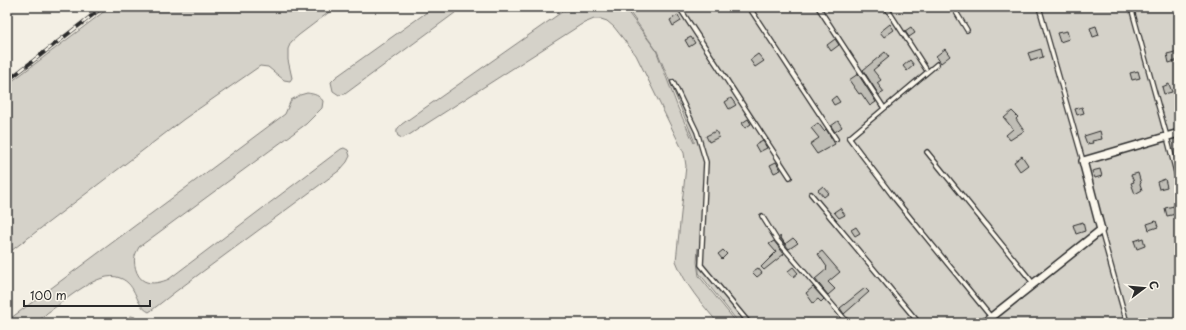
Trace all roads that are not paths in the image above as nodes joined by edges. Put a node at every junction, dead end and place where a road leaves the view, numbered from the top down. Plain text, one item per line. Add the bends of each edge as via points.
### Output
1 (679, 7) edge
2 (749, 7) edge
3 (818, 7) edge
4 (886, 7) edge
5 (953, 7) edge
6 (1039, 7) edge
7 (1131, 7) edge
8 (967, 30) dead end
9 (937, 64) dead end
10 (926, 69) dead end
11 (672, 82) dead end
12 (884, 108) junction
13 (1179, 133) edge
14 (1167, 137) junction
15 (836, 139) dead end
16 (927, 152) dead end
17 (1083, 161) junction
18 (790, 177) dead end
19 (1179, 184) edge
20 (811, 194) dead end
21 (762, 216) dead end
22 (1101, 230) junction
23 (1034, 283) junction
24 (991, 317) junction
25 (748, 323) edge
26 (848, 323) edge
27 (919, 323) edge
28 (984, 323) edge
29 (1127, 323) edge

1 - 18 lane
2 - 15 lane
3 - 12 lane
4 - 10 lane
5 - 8 lane
6 - 17 lane
7 - 14 lane
9 - 12 lane
11 - 25 lane via 697,132 706,162 702,265
12 - 24 lane via 849,138 895,200
13 - 14 street
14 - 17 street
14 - 19 lane
16 - 23 lane
17 - 22 street
20 - 27 lane
21 - 26 lane via 777,240
22 - 23 street
22 - 29 lane
23 - 24 street
24 - 28 street

